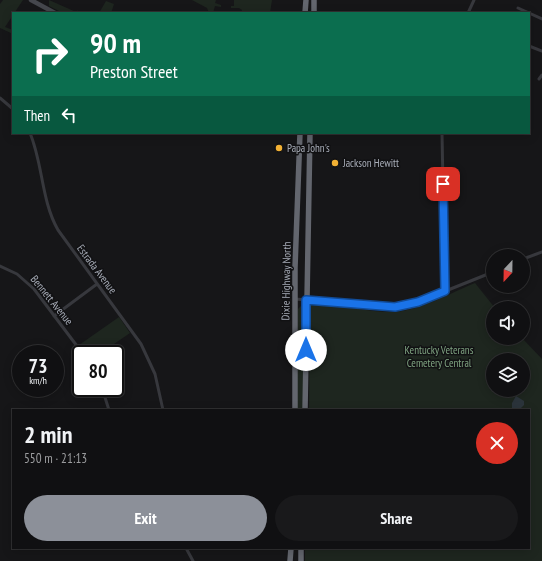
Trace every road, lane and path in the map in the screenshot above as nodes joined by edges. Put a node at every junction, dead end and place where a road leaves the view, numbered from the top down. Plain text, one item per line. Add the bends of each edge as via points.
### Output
1 (31, 0) edge
2 (306, 0) edge
3 (314, 0) edge
4 (474, 0) edge
5 (518, 8) dead end
6 (53, 12) edge
7 (305, 12) edge
8 (314, 12) edge
9 (468, 12) edge
10 (527, 12) edge
11 (530, 14) edge
12 (542, 19) edge
13 (530, 46) edge
14 (542, 50) edge
15 (542, 75) edge
16 (539, 79) dead end
17 (0, 98) edge
18 (12, 108) edge
19 (30, 134) edge
20 (300, 134) edge
21 (310, 134) edge
22 (442, 134) edge
23 (542, 252) edge
24 (530, 257) edge
25 (0, 266) edge
26 (486, 275) edge
27 (97, 284) junction
28 (445, 291) junction
29 (295, 299) junction
30 (306, 300) junction
31 (54, 316) junction
32 (76, 345) edge
33 (105, 397) edge
34 (109, 409) edge
35 (163, 409) edge
36 (295, 409) edge
37 (305, 409) edge
38 (187, 549) edge
39 (291, 549) edge
40 (301, 549) edge
41 (193, 561) edge
42 (290, 561) edge
43 (301, 561) edge

1 - 6 main road
2 - 7 highway
3 - 8 highway
4 - 9 street
5 - 10 street
11 - 12 street
13 - 14 street
15 - 16 street
17 - 18 street
19 - 27 street, Estrada Avenue via 51,218
20 - 29 highway, Dixie Highway North
21 - 30 highway, Dixie Highway North
22 - 28 street
23 - 24 street
25 - 31 street, Bennett Avenue via 17,274 29,284
26 - 28 street
27 - 31 street
27 - 35 street, Estrada Avenue via 144,350 155,374
28 - 30 street via 418,302 395,307
29 - 30 street
29 - 36 highway, Dixie Highway North
30 - 37 highway, Dixie Highway North
31 - 32 street, Bennett Avenue
33 - 34 street
38 - 41 street
39 - 42 highway
40 - 43 highway

